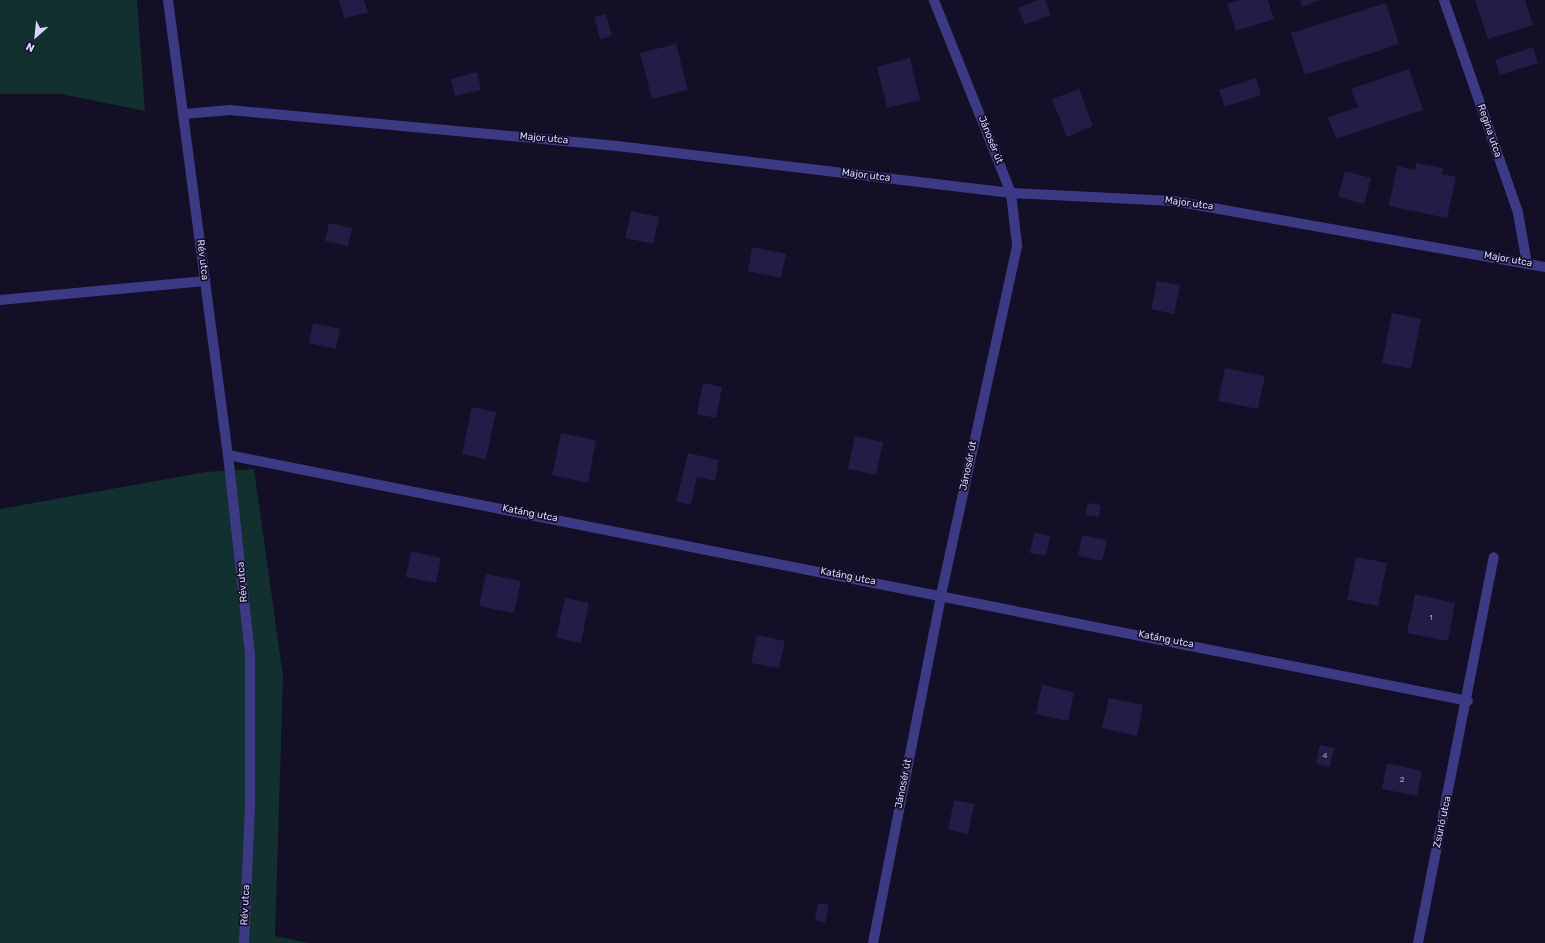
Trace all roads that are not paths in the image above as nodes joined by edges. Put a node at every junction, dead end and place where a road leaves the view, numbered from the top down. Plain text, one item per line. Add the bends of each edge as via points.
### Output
1 (168, 0) edge
2 (934, 0) edge
3 (1444, 0) edge
4 (184, 114) junction
5 (1011, 193) junction
6 (1527, 264) junction
7 (1545, 267) edge
8 (205, 281) junction
9 (0, 300) edge
10 (228, 455) junction
11 (1494, 557) dead end
12 (941, 595) junction
13 (1468, 701) junction
14 (244, 943) edge
15 (873, 943) edge
16 (1418, 943) edge

1 - 4 street, Rév utca
2 - 5 street, Jánosér út
3 - 6 street, Regina utca via 1518,213
4 - 5 street, Major utca via 230,110 617,146
4 - 8 street, Rév utca
5 - 6 street, Major utca via 1174,201
5 - 12 street, Jánosér út via 1017,245
6 - 7 street, Major utca
8 - 9 street
8 - 10 street, Rév utca
10 - 12 street, Katáng utca
10 - 14 street, Rév utca via 250,655 250,806
11 - 13 street, Zsurló utca
12 - 13 street, Katáng utca
12 - 15 street, Jánosér út
13 - 16 street, Zsurló utca

